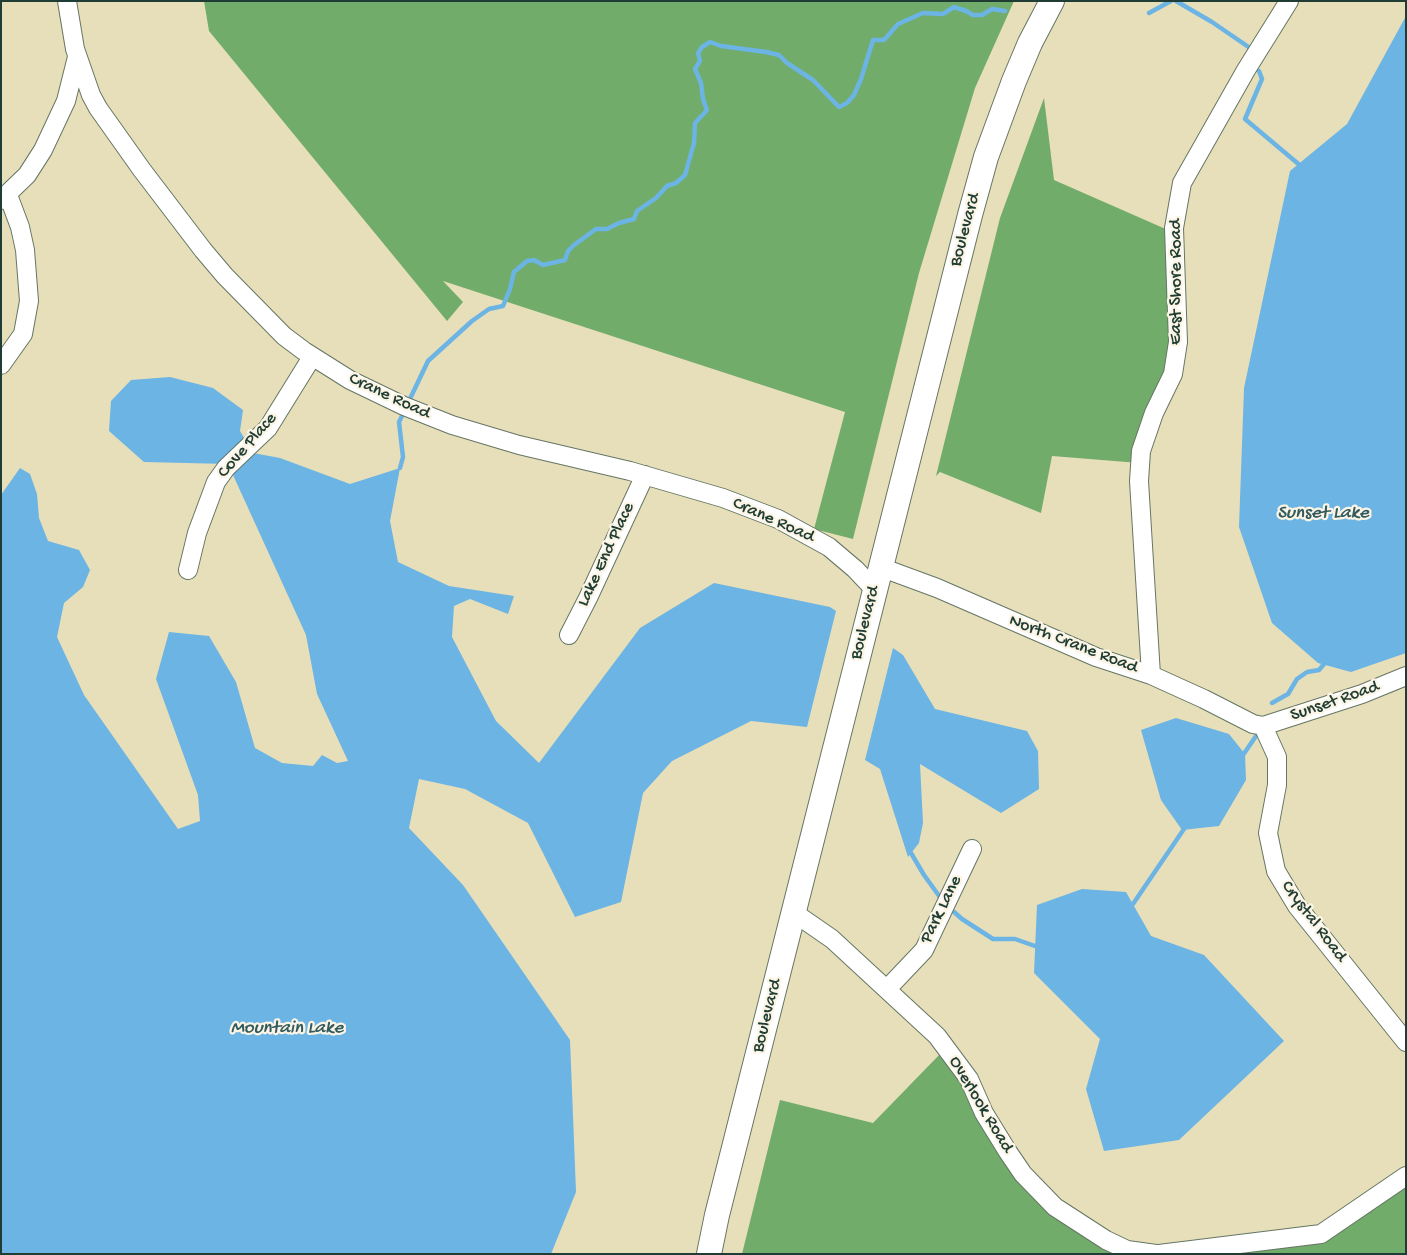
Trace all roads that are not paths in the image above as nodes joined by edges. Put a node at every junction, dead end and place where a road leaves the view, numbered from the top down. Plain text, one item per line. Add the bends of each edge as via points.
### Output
1 (67, 1) edge
2 (1052, 1) edge
3 (1289, 1) edge
4 (78, 57) junction
5 (5, 197) edge
6 (312, 357) junction
7 (1, 365) edge
8 (645, 475) junction
9 (880, 567) junction
10 (188, 570) dead end
11 (874, 590) junction
12 (569, 635) dead end
13 (1151, 675) junction
14 (1406, 676) edge
15 (1263, 726) junction
16 (972, 849) dead end
17 (793, 912) junction
18 (887, 989) junction
19 (1406, 1042) edge
20 (1406, 1176) edge
21 (709, 1254) edge
22 (1158, 1254) edge

1 - 4 street, Crane Road
2 - 9 main road, Boulevard via 1030,43 986,157
3 - 13 street, East Shore Road via 1182,183 1174,228 1178,342 1173,374 1154,413 1141,451 1139,480
4 - 5 street via 66,101 43,150
4 - 6 street, Crane Road via 90,95 98,108 203,250 224,276 284,336
5 - 7 street via 20,226 29,301 24,334
6 - 8 street, Crane Road via 350,380 452,425 510,443
6 - 10 street, Cove Place via 262,435 226,468 216,482 204,510
8 - 11 street, Crane Road via 778,518 829,547 856,569
8 - 12 street, Lake End Place
9 - 11 main road, Boulevard
9 - 13 street, North Crane Road via 937,588 1096,657
11 - 17 main road, Boulevard
13 - 15 street, North Crane Road
14 - 15 street, Sunset Road
15 - 19 street, Crystal Road via 1277,757 1277,786 1268,833 1276,871 1297,906
16 - 18 street, Park Lane via 924,950
17 - 18 street, Overlook Road via 832,938
17 - 21 main road, Boulevard
18 - 22 street, Overlook Road via 937,1036 969,1079 984,1113 1023,1174 1055,1207 1127,1250
20 - 22 street, Overlook Road via 1321,1234

